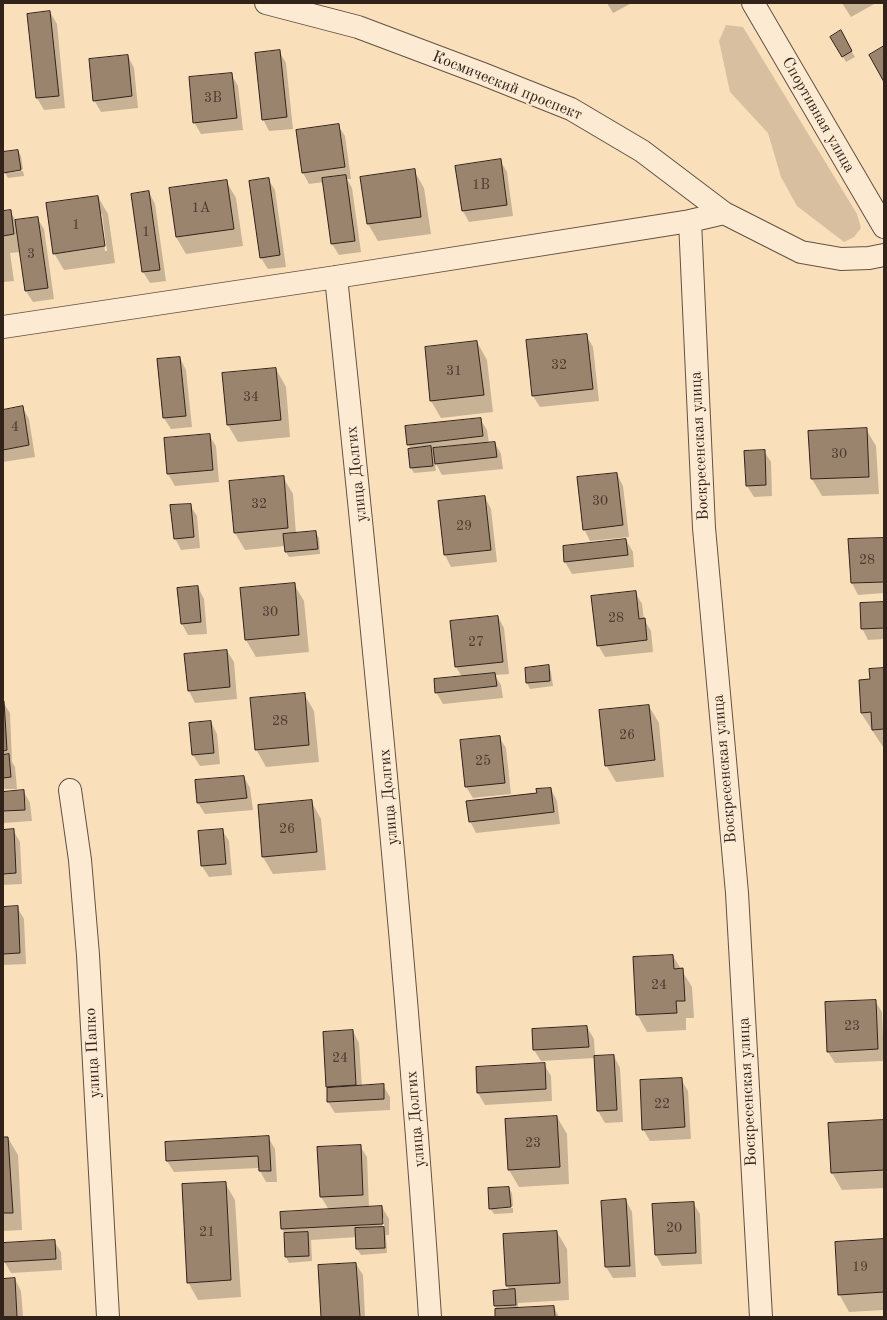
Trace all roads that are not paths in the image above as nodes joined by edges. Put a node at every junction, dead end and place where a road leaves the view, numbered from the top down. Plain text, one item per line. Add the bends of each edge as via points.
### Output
1 (266, 3) edge
2 (752, 3) edge
3 (724, 213) junction
4 (690, 221) junction
5 (884, 227) edge
6 (884, 255) edge
7 (336, 277) junction
8 (3, 327) edge
9 (70, 790) dead end
10 (108, 1317) edge
11 (430, 1317) edge
12 (761, 1317) edge

1 - 3 street, Космический проспект via 358,27 571,110 642,151
2 - 5 street, Спортивная улица
3 - 4 street
3 - 6 street, Космический проспект via 800,252 841,259
4 - 7 street
4 - 12 street, Воскресенская улица via 704,528 737,893
7 - 8 street
7 - 11 street, улица Долгих via 397,881
9 - 10 street, улица Папко via 80,860 88,955

